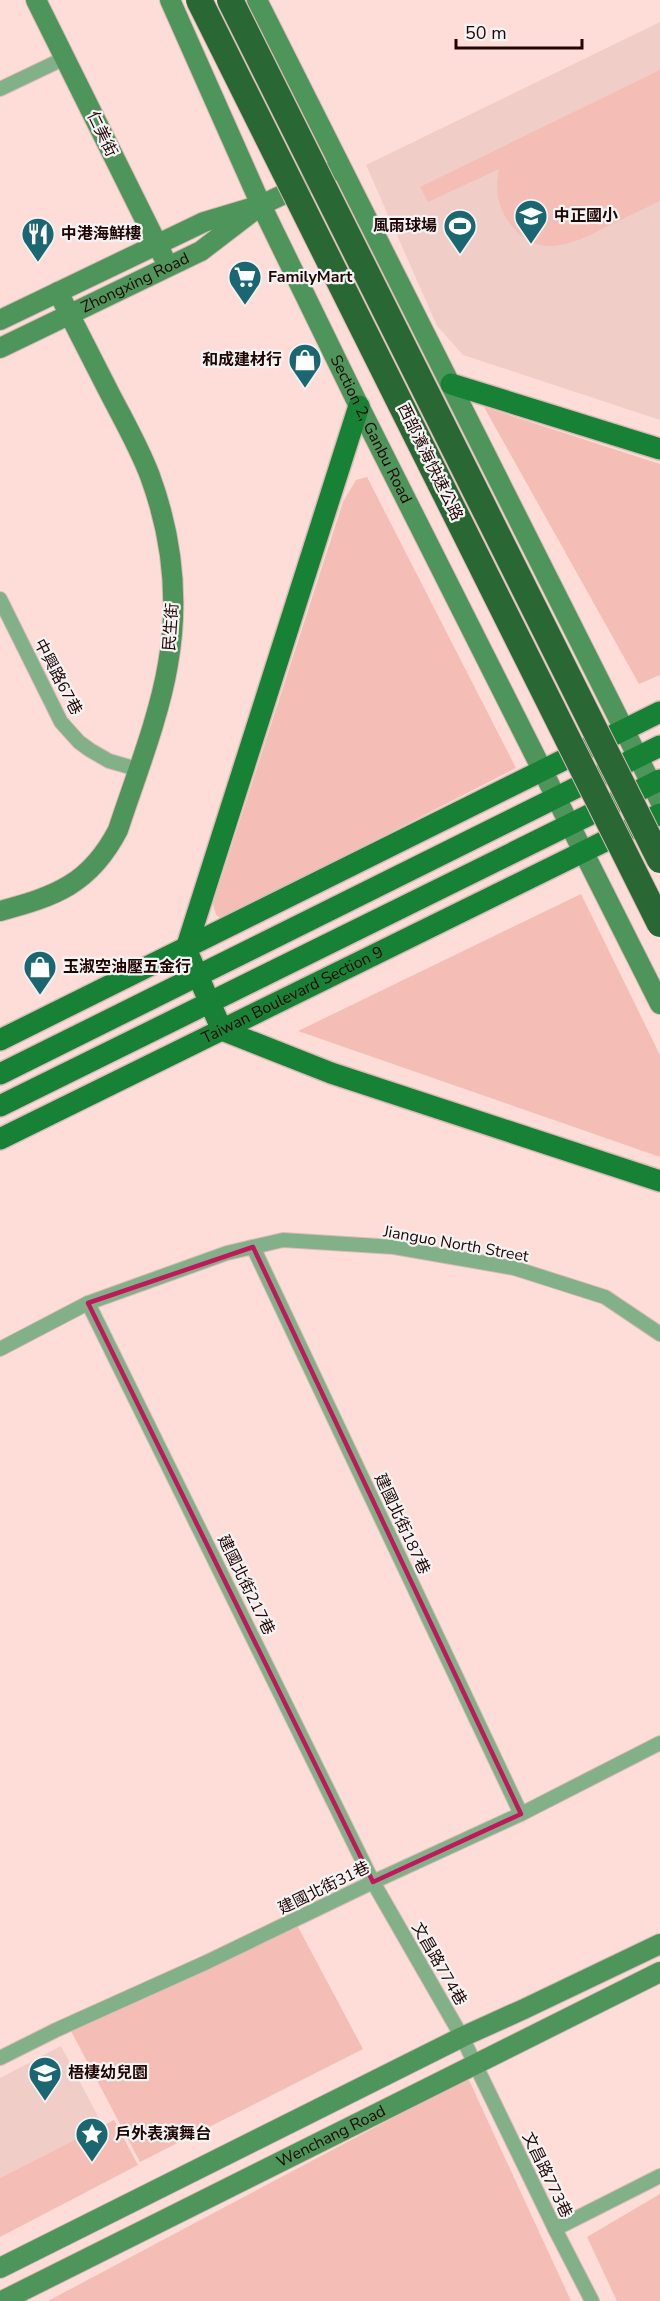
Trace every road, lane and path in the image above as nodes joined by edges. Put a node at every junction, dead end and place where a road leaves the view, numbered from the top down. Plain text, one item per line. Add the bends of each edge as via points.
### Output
1 (36, 0) edge
2 (170, 0) edge
3 (200, 0) edge
4 (230, 0) edge
5 (257, 0) edge
6 (65, 58) junction
7 (0, 88) edge
8 (342, 167) junction
9 (261, 205) junction
10 (157, 244) junction
11 (168, 267) junction
12 (58, 292) junction
13 (70, 314) junction
14 (0, 320) edge
15 (0, 348) edge
16 (451, 384) junction
17 (359, 406) junction
18 (660, 449) edge
19 (0, 599) edge
20 (660, 712) edge
21 (624, 729) junction
22 (660, 746) edge
23 (638, 757) junction
24 (137, 769) junction
25 (542, 770) junction
26 (657, 788) edge
27 (556, 797) junction
28 (660, 814) edge
29 (570, 825) junction
30 (584, 852) junction
31 (660, 860) edge
32 (0, 911) edge
33 (660, 924) edge
34 (186, 949) junction
35 (198, 976) junction
36 (210, 1003) junction
37 (660, 1004) edge
38 (222, 1030) junction
39 (0, 1040) edge
40 (0, 1074) edge
41 (0, 1107) edge
42 (0, 1139) edge
43 (660, 1181) edge
44 (253, 1247) junction
45 (88, 1303) junction
46 (660, 1334) edge
47 (0, 1349) edge
48 (660, 1743) edge
49 (521, 1814) junction
50 (374, 1882) junction
51 (660, 1944) edge
52 (660, 1971) edge
53 (462, 2037) junction
54 (0, 2058) edge
55 (473, 2064) junction
56 (660, 2176) edge
57 (555, 2229) junction
58 (0, 2268) edge
59 (2, 2301) edge
60 (592, 2301) edge

1 - 6 street, 仁美街
2 - 9 street, Section 2, Ganbu Road
3 - 33 highway, 西部濱海快速公路, bridge
4 - 31 highway, 西部濱海快速公路, bridge
5 - 8 street
6 - 7 street
6 - 10 street, 仁美街
8 - 9 street, Zhongxing Road
8 - 16 street
9 - 10 street, Zhongxing Road via 204,222
9 - 11 street, Zhongxing Road via 201,251
9 - 17 street, Section 2, Ganbu Road
10 - 11 street, 仁美街
10 - 12 street, Zhongxing Road
11 - 13 street, Zhongxing Road
12 - 13 street, 民生街
12 - 14 street, Zhongxing Road
13 - 15 street, Zhongxing Road
13 - 24 street, 民生街 via 149,474 169,548 171,642 163,688
16 - 18 main road
16 - 21 street
17 - 25 street, Section 2, Ganbu Road
17 - 34 main road
19 - 24 street, 中興路67巷 via 61,722 90,750
20 - 21 main road
21 - 23 street
21 - 25 main road
22 - 23 main road
23 - 26 street
23 - 27 main road
24 - 32 street, 民生街 via 118,830 90,871 55,894
25 - 27 street, Section 2, Ganbu Road
25 - 34 main road
26 - 29 main road, Taiwan Boulevard Section 9
27 - 29 street, Section 2, Ganbu Road
27 - 35 main road
28 - 30 main road, Taiwan Boulevard Section 9
29 - 30 street, Section 2, Ganbu Road
29 - 36 main road, Taiwan Boulevard Section 9
30 - 37 street, Section 2, Ganbu Road
30 - 38 main road, Taiwan Boulevard Section 9
34 - 35 main road
34 - 39 main road
35 - 36 main road
35 - 40 main road
36 - 38 main road
36 - 41 main road, Taiwan Boulevard Section 9
38 - 42 main road, Taiwan Boulevard Section 9
38 - 43 main road via 332,1072
44 - 45 street, Jianguo North Street
44 - 46 street, Jianguo North Street via 283,1240 394,1247 514,1268 605,1297
44 - 49 street, 建國北街187巷
45 - 47 street, Jianguo North Street
45 - 50 street, 建國北街217巷
48 - 49 street, 建國北街31巷
49 - 50 street, 建國北街31巷
50 - 53 street, 文昌路774巷
50 - 54 street, 建國北街31巷
51 - 53 street, Wenchang Road
52 - 55 street, Wenchang Road
53 - 55 street, 文昌路774巷
53 - 58 street, Wenchang Road
55 - 57 street, 文昌路773巷
55 - 59 street, Wenchang Road
56 - 57 street
57 - 60 street, 文昌路773巷

